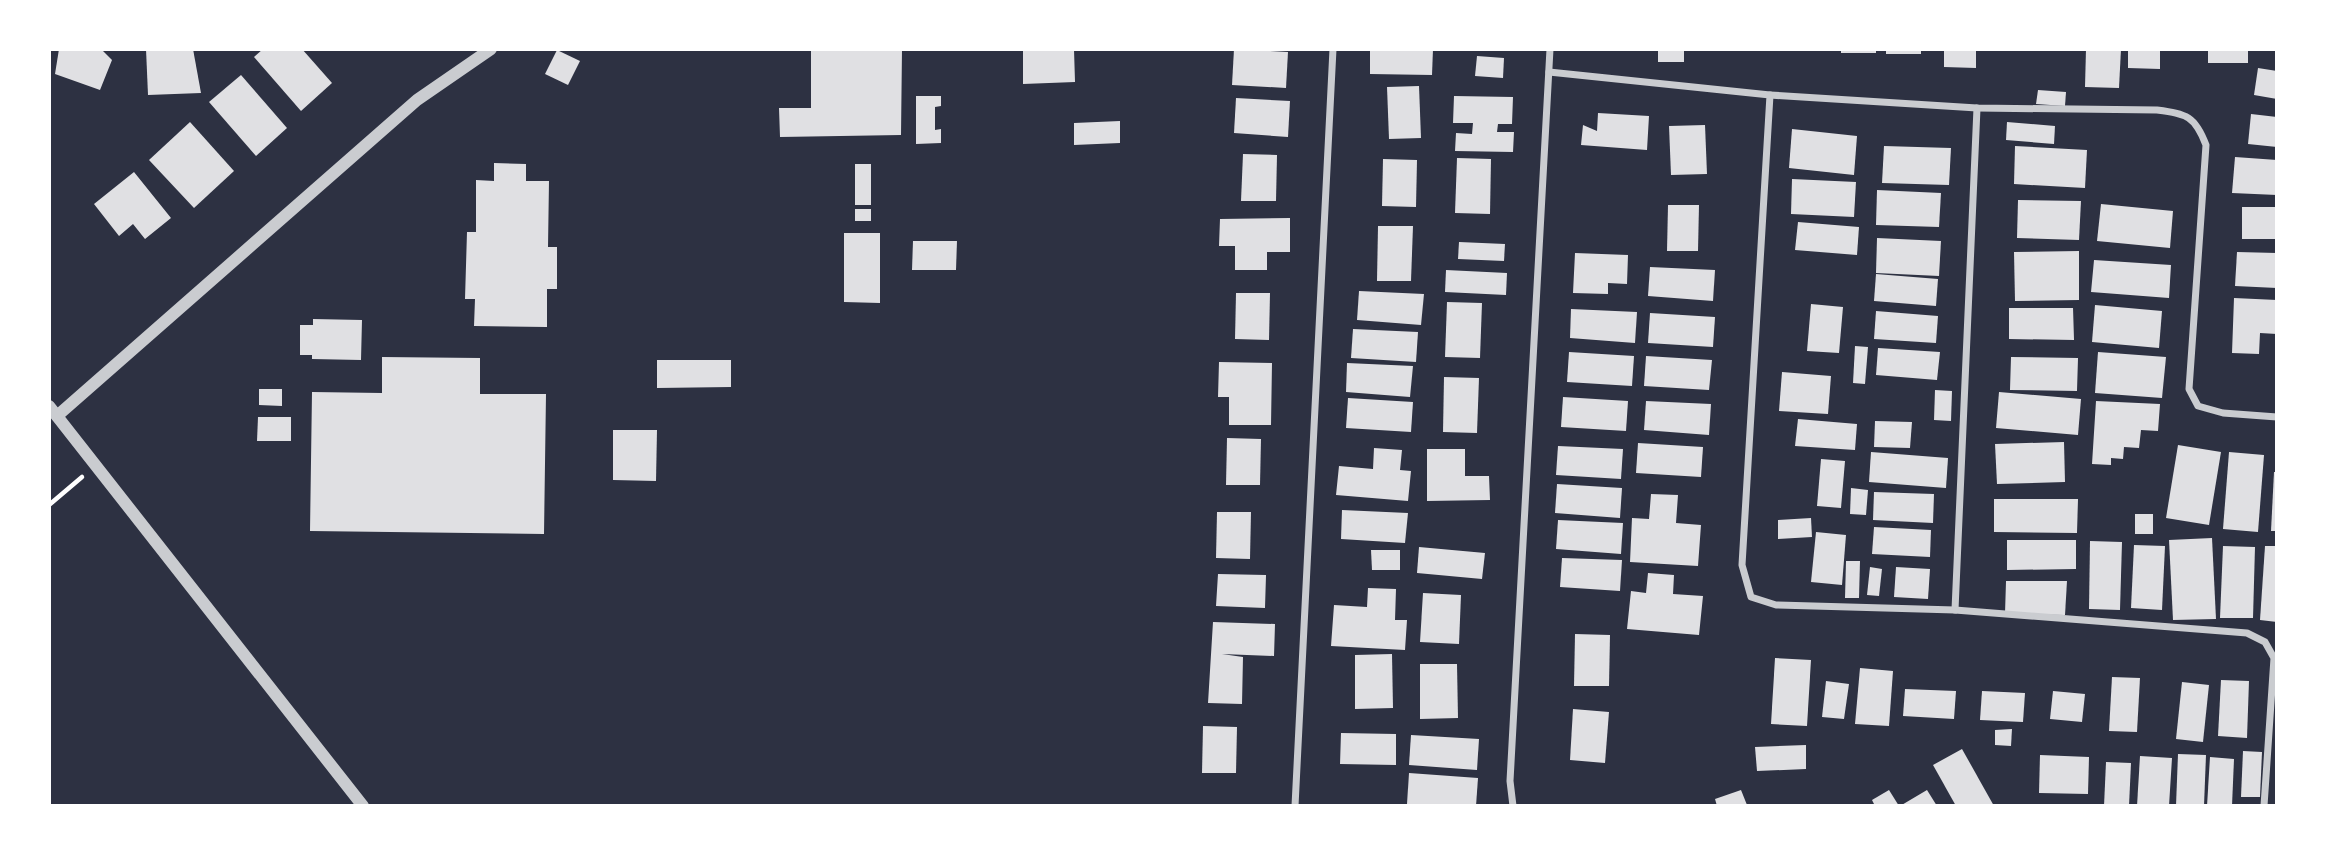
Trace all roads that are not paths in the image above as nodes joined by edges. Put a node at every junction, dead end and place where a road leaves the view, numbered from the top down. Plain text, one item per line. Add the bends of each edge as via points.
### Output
1 (491, 49) edge
2 (1333, 49) edge
3 (1550, 49) edge
4 (1549, 72) junction
5 (1770, 94) junction
6 (1977, 108) junction
7 (53, 411) edge
8 (2277, 417) edge
9 (1955, 610) junction
10 (363, 806) edge
11 (1295, 806) edge
12 (1513, 806) edge
13 (2264, 806) edge

1 - 7 street via 417,100
2 - 11 street
3 - 4 street
4 - 5 street
4 - 12 street via 1510,781
5 - 6 street
5 - 9 street via 1742,565 1751,597 1776,605
6 - 8 street via 2157,110 2182,114 2198,124 2206,145 2189,389 2198,405 2224,413
6 - 9 street
7 - 10 street
9 - 13 street via 2247,634 2265,642 2274,659

